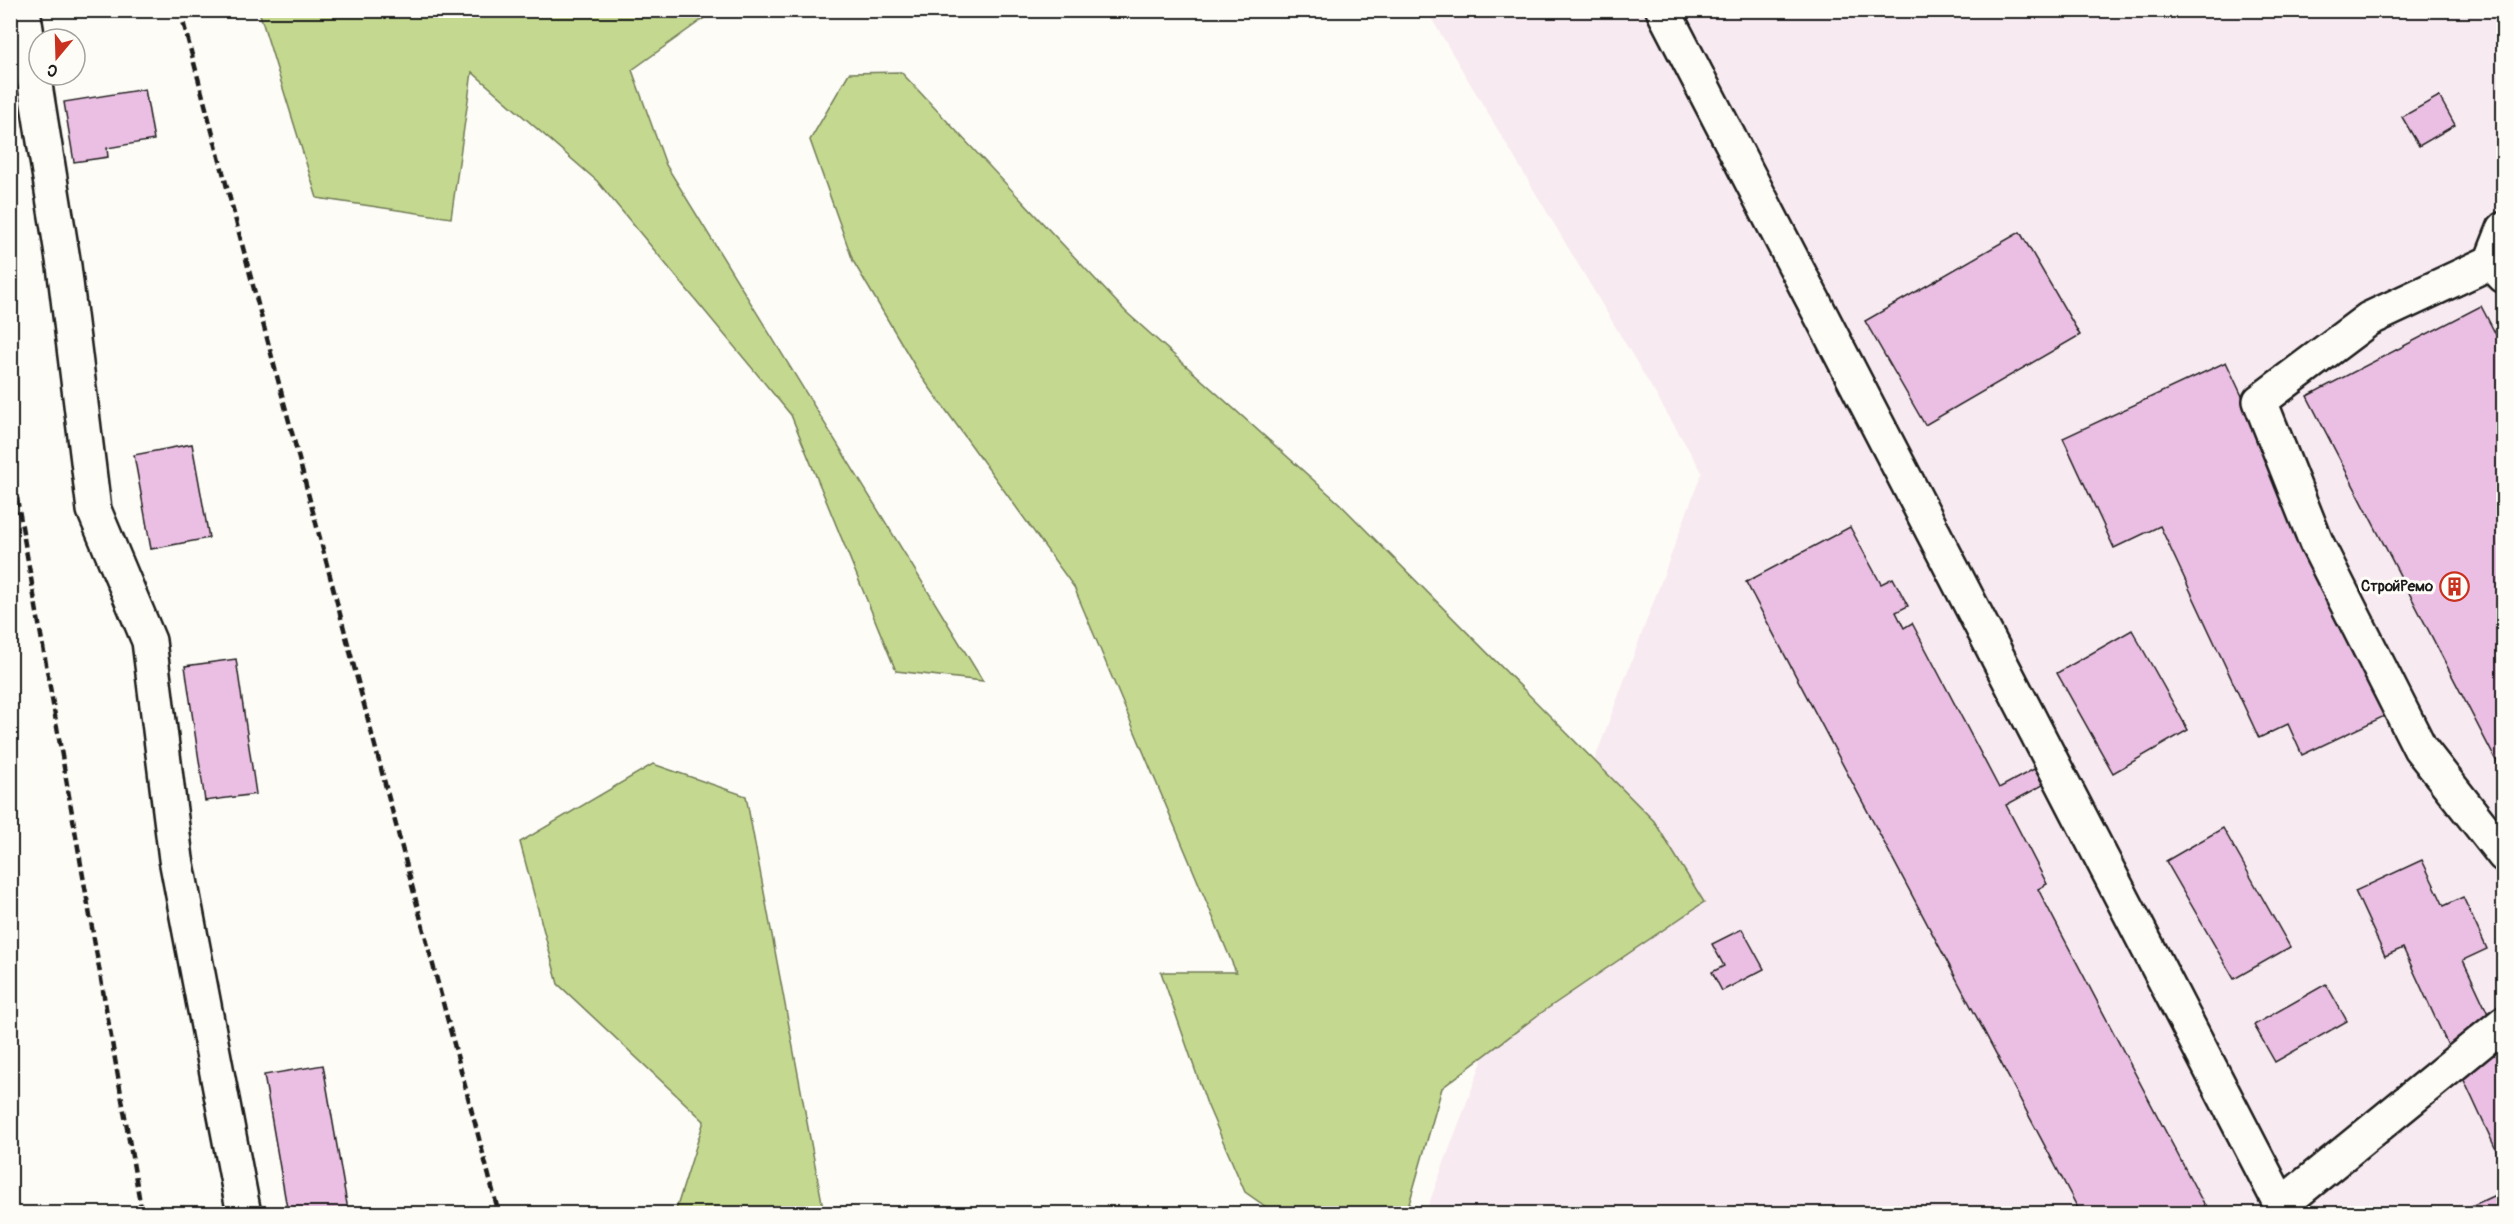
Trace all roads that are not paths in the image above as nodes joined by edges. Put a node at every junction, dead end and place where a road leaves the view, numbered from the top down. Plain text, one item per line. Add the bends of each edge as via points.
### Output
1 (23, 10) edge
2 (1663, 10) edge
3 (2504, 229) edge
4 (2497, 269) edge
5 (2504, 855) edge
6 (2504, 1023) edge
7 (2283, 1209) edge
8 (244, 1214) edge

1 - 8 lane via 64,266 94,510 149,641 176,859
2 - 7 lane
3 - 4 lane
4 - 5 lane via 2369,319 2260,401 2316,542 2420,748
6 - 7 lane

